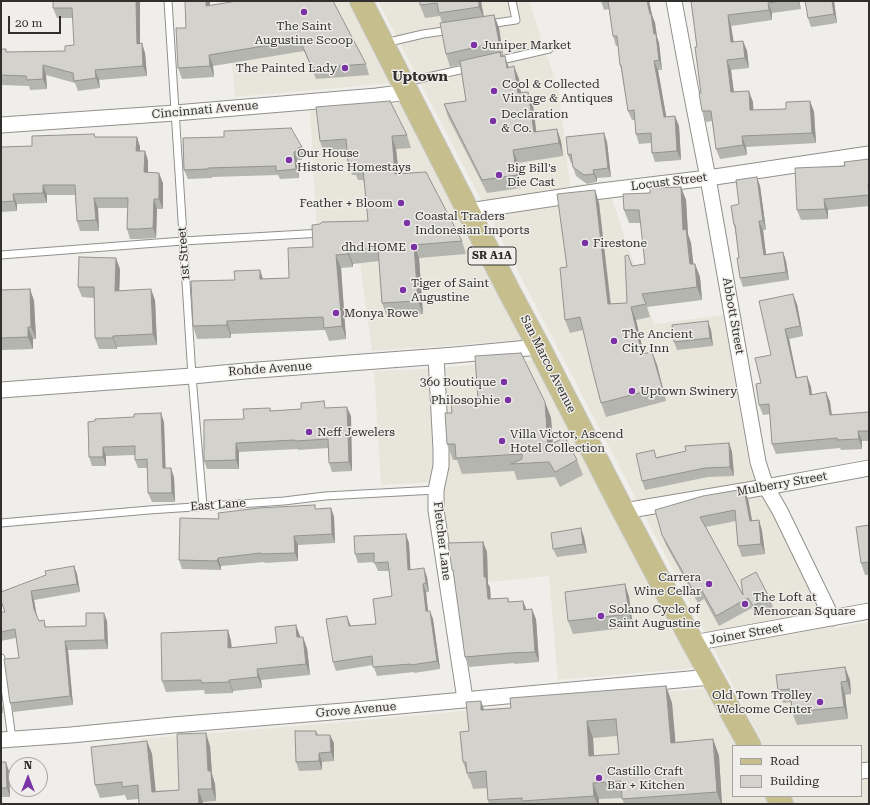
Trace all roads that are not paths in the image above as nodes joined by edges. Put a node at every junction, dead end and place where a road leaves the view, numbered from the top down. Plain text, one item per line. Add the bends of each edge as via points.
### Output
1 (168, 1) edge
2 (361, 1) edge
3 (512, 1) edge
4 (674, 1) edge
5 (480, 25) edge
6 (459, 29) edge
7 (383, 44) junction
8 (549, 48) dead end
9 (488, 63) edge
10 (472, 67) edge
11 (406, 87) junction
12 (175, 113) junction
13 (1, 125) edge
14 (869, 154) edge
15 (708, 178) junction
16 (469, 211) junction
17 (322, 233) edge
18 (183, 241) junction
19 (1, 255) edge
20 (539, 347) junction
21 (436, 357) junction
22 (192, 376) junction
23 (1, 390) edge
24 (869, 468) edge
25 (766, 487) junction
26 (436, 490) junction
27 (203, 506) junction
28 (624, 511) junction
29 (1, 523) edge
30 (869, 611) edge
31 (832, 618) junction
32 (693, 643) junction
33 (1, 658) edge
34 (711, 677) junction
35 (465, 699) junction
36 (6, 740) edge
37 (749, 745) edge

1 - 12 lane, 1st Street
2 - 7 main road, San Marco Avenue / SR A1A
3 - 5 lane via 516,20
4 - 15 street, Abbott Street
6 - 7 lane via 423,34
7 - 11 main road, San Marco Avenue / SR A1A
8 - 9 lane
10 - 11 lane
11 - 12 street, Cincinnati Avenue via 377,96
11 - 16 main road, San Marco Avenue / SR A1A
12 - 13 street, Cincinnati Avenue
12 - 18 lane, 1st Street
14 - 15 street, Locust Street
15 - 16 street, Locust Street
15 - 25 street, Abbott Street via 758,462
16 - 20 main road, San Marco Avenue / SR A1A
17 - 18 lane
18 - 19 lane
18 - 22 lane, 1st Street
20 - 21 street, Rohde Avenue
20 - 28 main road, San Marco Avenue / SR A1A
21 - 22 street, Rohde Avenue
21 - 26 street, Fletcher Lane via 441,466
22 - 23 street, Rohde Avenue
22 - 27 lane, 1st Street
24 - 25 street, Mulberry Street
25 - 28 street, Mulberry Street
25 - 31 street, Abbott Street
26 - 27 lane, East Lane
26 - 35 street, Fletcher Lane via 436,510
27 - 29 lane, East Lane
28 - 32 main road, San Marco Avenue / SR A1A
30 - 31 street, Joiner Street
31 - 32 street, Joiner Street
32 - 34 main road, San Marco Avenue / SR A1A
33 - 36 lane
34 - 35 street, Grove Avenue
34 - 37 main road, San Marco Avenue / SR A1A
35 - 36 street, Grove Avenue

